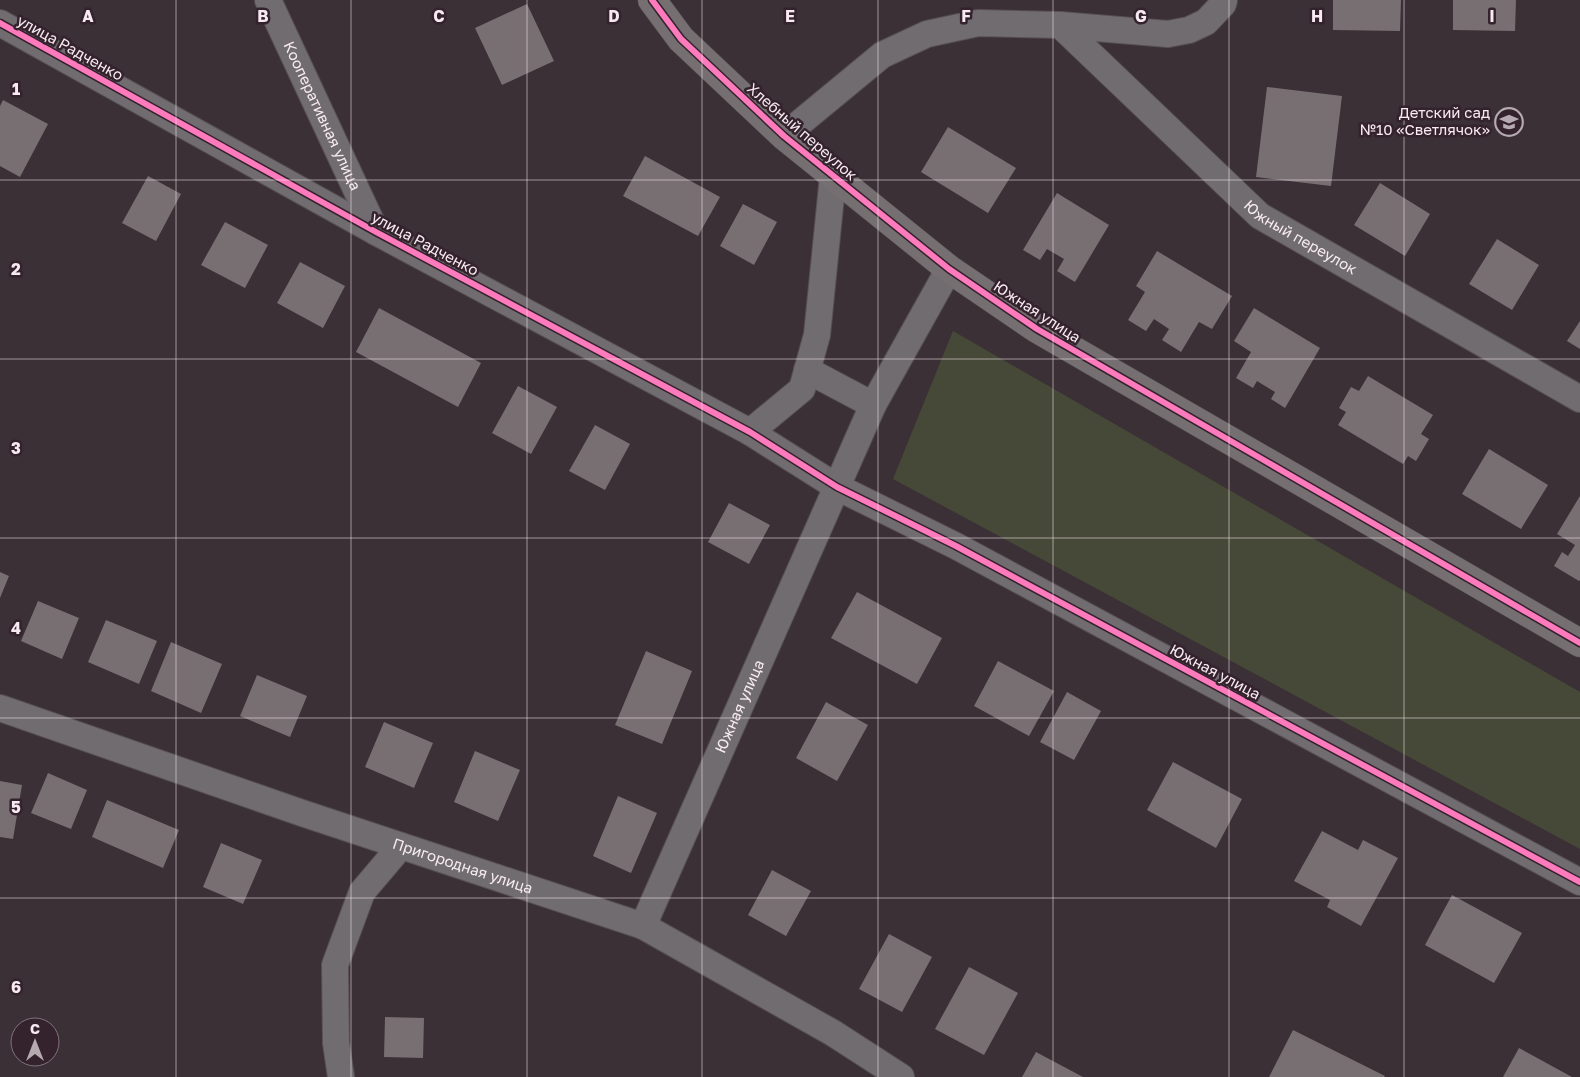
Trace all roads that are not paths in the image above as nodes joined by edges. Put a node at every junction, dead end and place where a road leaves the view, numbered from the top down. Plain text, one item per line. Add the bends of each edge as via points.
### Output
1 (268, 0) edge
2 (652, 0) edge
3 (1224, 0) edge
4 (0, 23) edge
5 (1060, 25) junction
6 (784, 136) junction
7 (833, 176) junction
8 (376, 232) junction
9 (949, 269) junction
10 (807, 370) junction
11 (1580, 399) edge
12 (873, 405) junction
13 (750, 432) junction
14 (837, 487) junction
15 (1580, 643) edge
16 (0, 708) edge
17 (401, 846) junction
18 (1580, 882) edge
19 (643, 926) junction
20 (341, 1077) edge
21 (901, 1077) edge

1 - 8 street, Кооперативная улица
2 - 6 street, Хлебный переулок via 681,39
3 - 5 street via 1206,22 1189,30 1168,34
4 - 8 street, улица Радченко
5 - 6 street via 978,23 927,34 882,55
5 - 11 street, Южный переулок via 1260,216
6 - 7 street, Хлебный переулок
7 - 9 street, Хлебный переулок
7 - 10 street via 817,335
8 - 13 street, улица Радченко
9 - 12 street, Южная улица
9 - 15 street, Южная улица via 1037,329
10 - 12 street
10 - 13 street via 802,389
12 - 14 street, Южная улица
13 - 14 street, улица Радченко
14 - 18 street, Южная улица via 956,546
14 - 19 street, Южная улица
16 - 17 street, Пригородная улица
17 - 19 street, Пригородная улица
17 - 20 street via 362,892 335,964 336,1043
19 - 21 street, Пригородная улица via 833,1033

